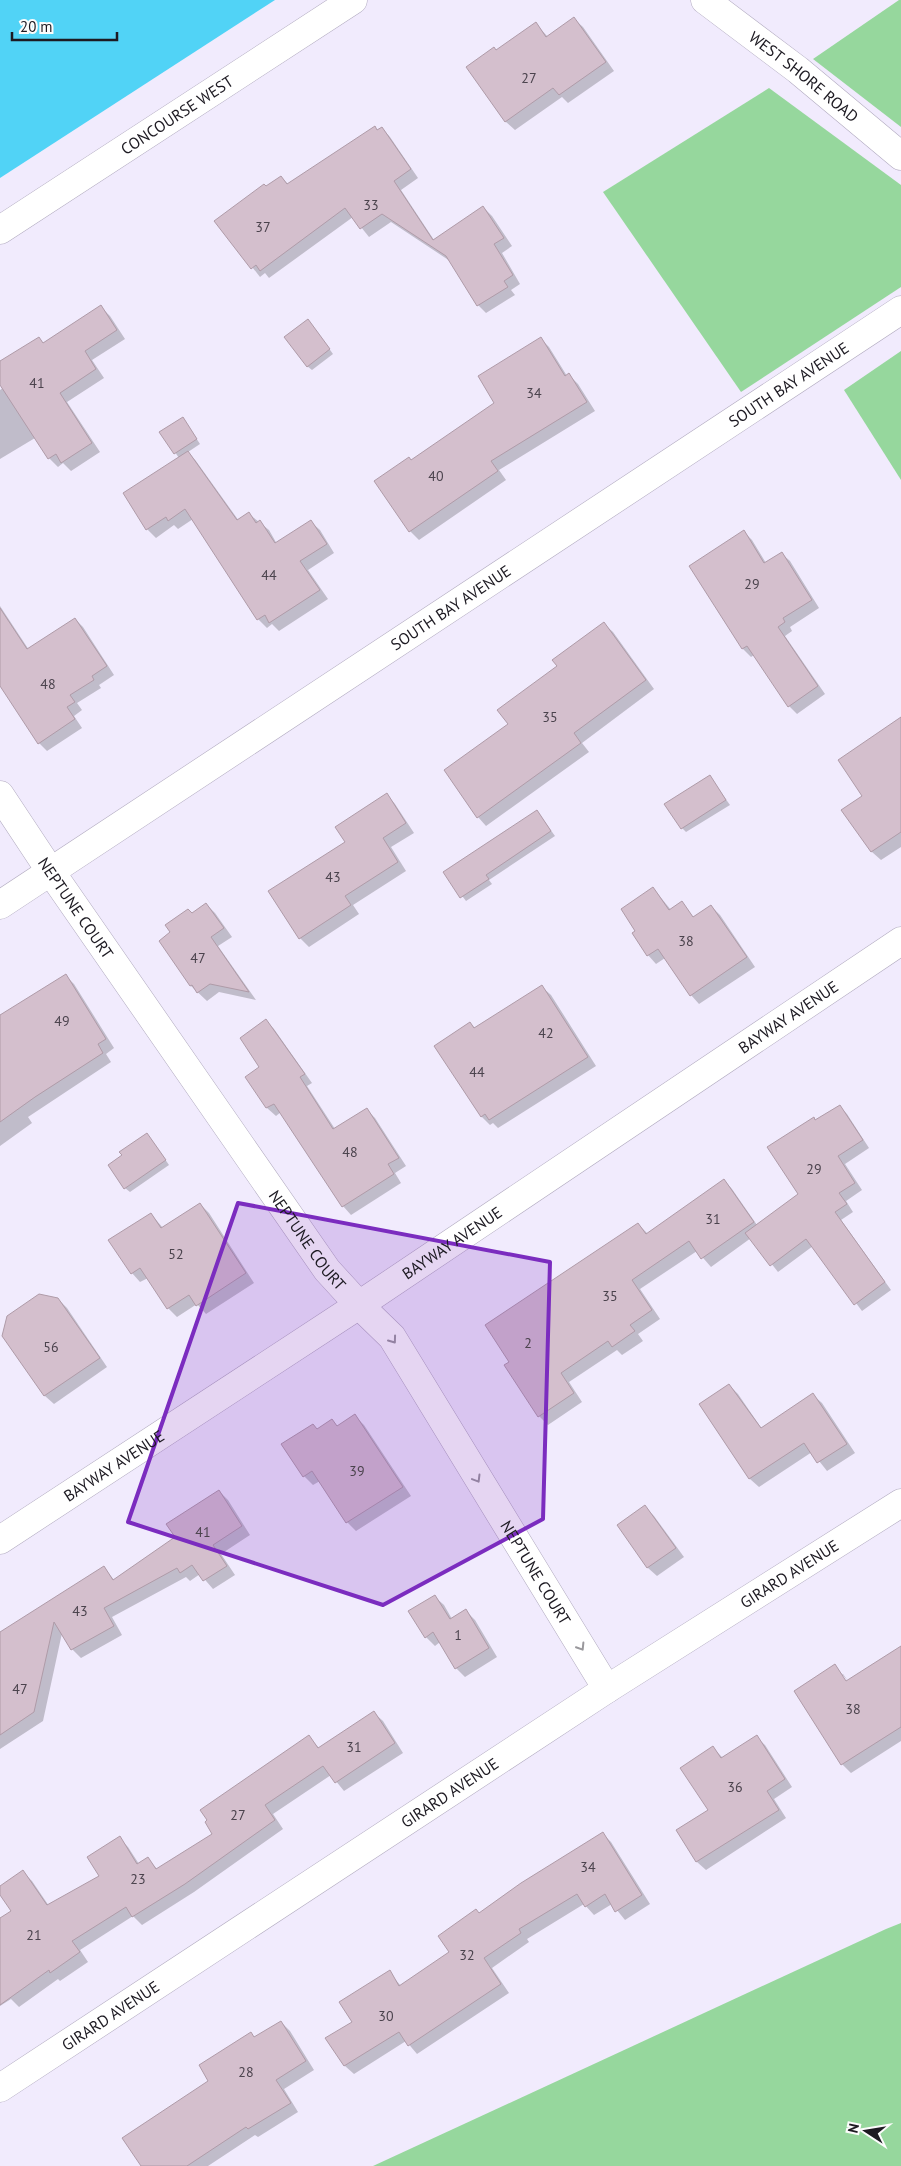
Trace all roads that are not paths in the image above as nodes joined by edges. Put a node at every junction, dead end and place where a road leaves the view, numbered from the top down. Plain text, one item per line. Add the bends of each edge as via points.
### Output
1 (353, 0) edge
2 (705, 0) edge
3 (901, 156) edge
4 (0, 230) edge
5 (901, 310) edge
6 (0, 795) edge
7 (51, 872) junction
8 (0, 905) edge
9 (901, 941) edge
10 (359, 1305) junction
11 (901, 1503) edge
12 (0, 1540) edge
13 (607, 1690) junction
14 (0, 2088) edge

1 - 4 street, CONCOURSE WEST
2 - 3 street, WEST SHORE ROAD via 798,70
5 - 7 street, SOUTH BAY AVENUE
6 - 7 street, NEPTUNE COURT
7 - 8 street, SOUTH BAY AVENUE
7 - 10 street, NEPTUNE COURT via 328,1270
9 - 10 street, BAYWAY AVENUE
10 - 12 street, BAYWAY AVENUE
10 -> 13 street, NEPTUNE COURT via 392,1337
11 - 13 street, GIRARD AVENUE
13 - 14 street, GIRARD AVENUE

